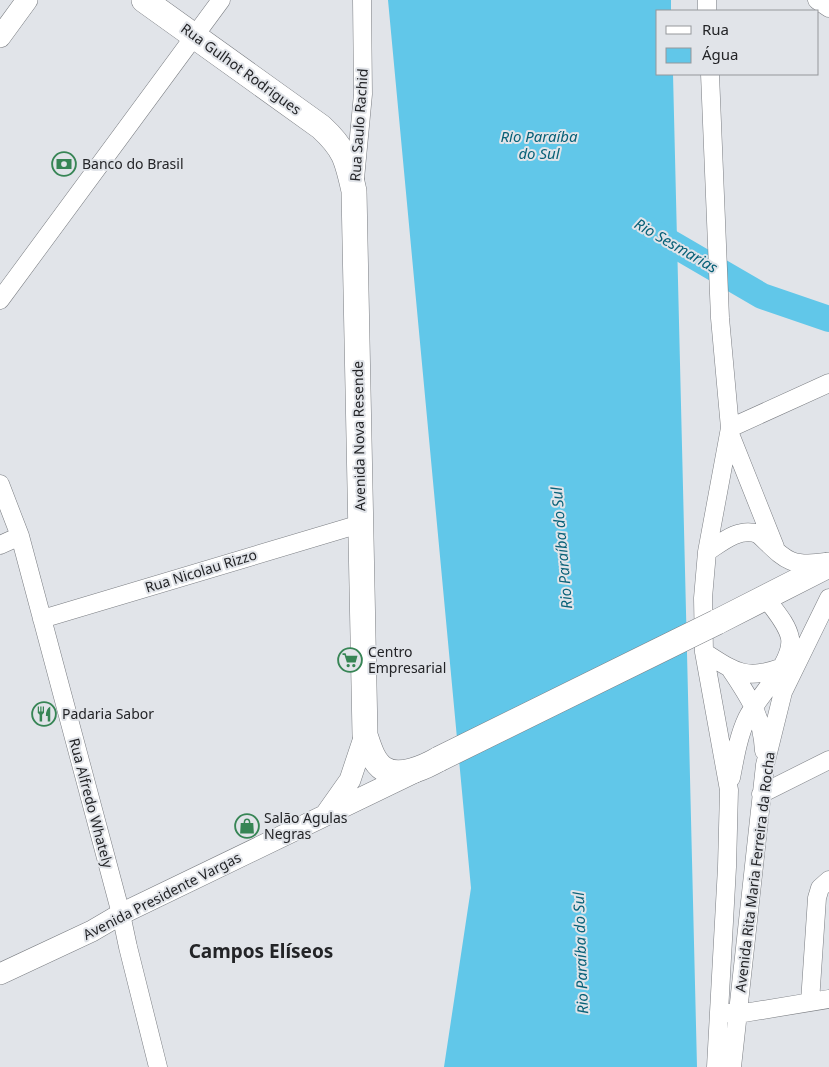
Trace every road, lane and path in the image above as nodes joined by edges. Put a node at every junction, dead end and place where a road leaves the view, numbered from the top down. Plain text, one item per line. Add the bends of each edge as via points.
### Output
1 (27, 0) edge
2 (144, 0) edge
3 (220, 0) edge
4 (362, 0) edge
5 (817, 0) edge
6 (829, 8) edge
7 (195, 35) junction
8 (0, 37) edge
9 (710, 75) edge
10 (335, 140) joint
11 (354, 191) junction
12 (0, 300) edge
13 (829, 383) edge
14 (730, 431) junction
15 (0, 484) edge
16 (360, 524) junction
17 (20, 536) junction
18 (0, 546) edge
19 (776, 551) junction
20 (707, 552) junction
21 (829, 561) edge
22 (829, 565) edge
23 (766, 598) junction
24 (829, 598) edge
25 (42, 618) junction
26 (704, 652) junction
27 (783, 667) junction
28 (731, 670) junction
29 (754, 705) junction
30 (365, 736) junction
31 (829, 760) edge
32 (429, 764) junction
33 (765, 764) junction
34 (729, 790) junction
35 (761, 794) junction
36 (324, 816) junction
37 (829, 880) edge
38 (122, 914) junction
39 (0, 974) edge
40 (829, 999) edge
41 (810, 1002) junction
42 (719, 1012) junction
43 (738, 1014) junction
44 (158, 1067) edge
45 (716, 1067) edge
46 (732, 1067) edge

1 - 8 street
2 - 7 main road, Rua Gulhot Rodrigues
3 - 7 street
4 - 11 street, Rua Saulo Rachid via 363,94
5 - 6 street
7 - 10 main road, Rua Gulhot Rodrigues
7 - 12 street
9 - 14 street via 720,318
10 - 11 main road, Avenida Nova Resende via 346,159
11 - 16 main road, Avenida Nova Resende
13 - 14 street
14 - 19 street
14 - 20 street, Avenida Rita Maria Ferreira da Rocha
15 - 17 street, Rua Alfredo Whately
16 - 25 street, Rua Nicolau Rizzo
16 - 30 main road, Avenida Nova Resende
17 - 18 street
17 - 25 street, Rua Alfredo Whately
19 - 20 street via 758,534 751,532 729,537
19 - 21 street via 798,564
20 - 26 street, Avenida Rita Maria Ferreira da Rocha via 703,598
22 - 23 main road
23 - 27 street via 790,638
23 - 32 main road, bridge
24 - 33 street, Avenida Rita Maria Ferreira da Rocha via 783,692
25 - 38 street, Rua Alfredo Whately
26 - 28 street
26 - 34 street, Avenida Rita Maria Ferreira da Rocha
27 - 28 street via 754,675
27 - 29 street
28 - 29 street
29 - 33 street via 763,734
29 - 34 street via 738,740
30 - 32 main road via 372,754 384,769 393,772
30 - 36 street via 350,780
31 - 35 street
32 - 36 street, Avenida Presidente Vargas
33 - 35 street, Avenida Rita Maria Ferreira da Rocha
34 - 42 street, Avenida Rita Maria Ferreira da Rocha
35 - 43 street, Avenida Rita Maria Ferreira da Rocha
36 - 38 street, Avenida Presidente Vargas
37 - 41 street via 820,888 817,898
38 - 39 street, Avenida Presidente Vargas
38 - 44 street, Rua Alfredo Whately
40 - 41 street
41 - 43 street
42 - 43 street
42 - 45 street, Avenida Rita Maria Ferreira da Rocha
43 - 46 street, Avenida Rita Maria Ferreira da Rocha

